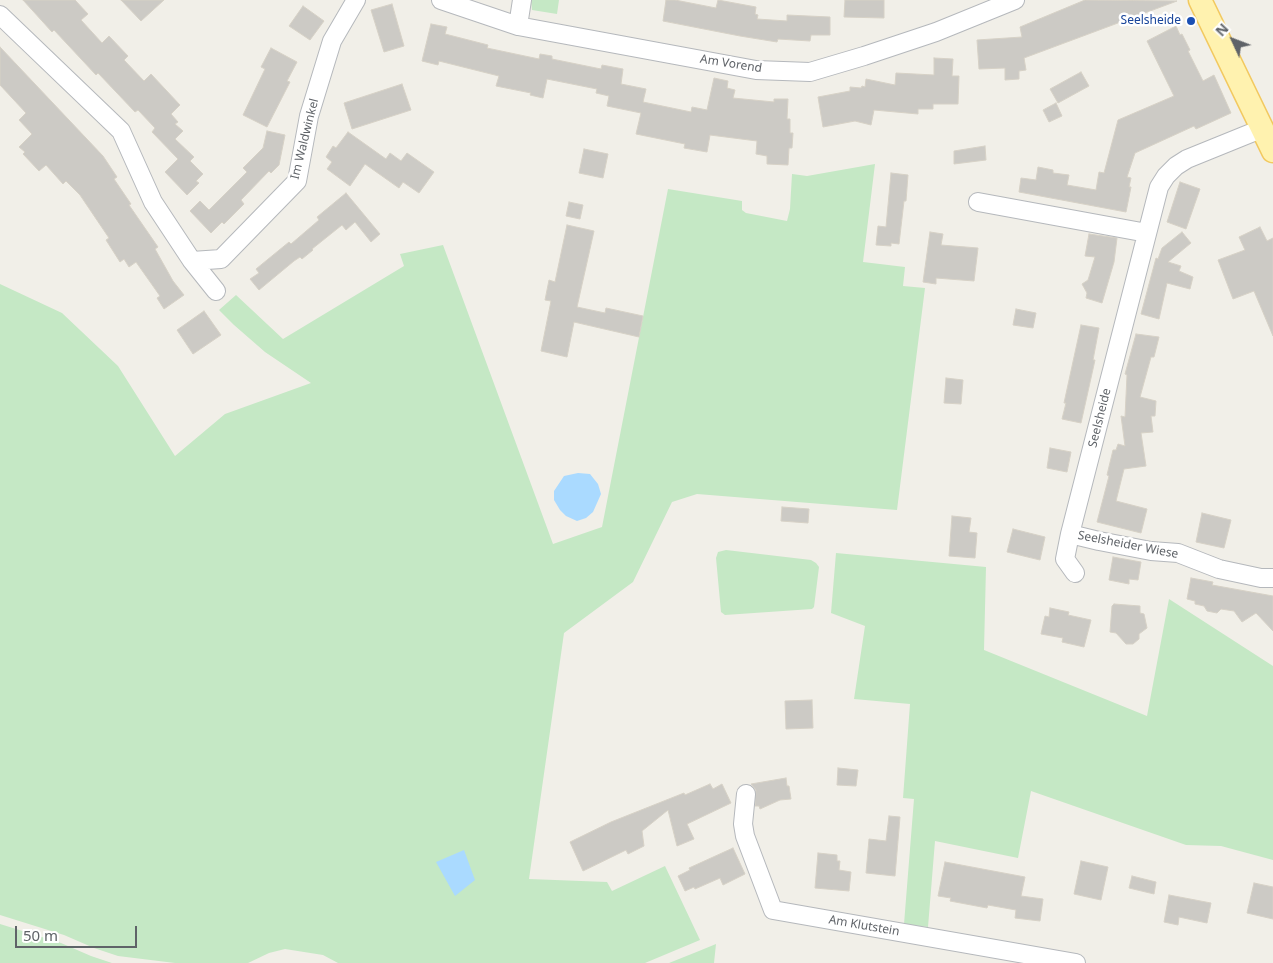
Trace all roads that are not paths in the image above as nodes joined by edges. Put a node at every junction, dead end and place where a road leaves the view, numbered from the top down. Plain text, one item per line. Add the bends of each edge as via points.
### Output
1 (356, 0) edge
2 (441, 0) edge
3 (522, 0) edge
4 (1016, 0) edge
5 (1200, 0) edge
6 (0, 15) edge
7 (518, 26) junction
8 (1261, 128) junction
9 (1273, 151) edge
10 (978, 202) dead end
11 (1147, 233) junction
12 (192, 261) junction
13 (216, 291) dead end
14 (1070, 534) junction
15 (1075, 573) dead end
16 (1273, 578) edge
17 (746, 794) dead end
18 (1076, 963) edge

1 - 12 street, Im Waldwinkel via 332,41 309,116 297,181 222,258
2 - 7 street, Am Vorend
3 - 7 street
4 - 7 street, Am Vorend via 936,32 810,72 756,70
5 - 8 main road
6 - 12 street via 121,131 153,202
8 - 9 main road
8 - 11 street, Seelsheide via 1176,166 1159,187
10 - 11 street
11 - 14 street, Seelsheide
12 - 13 street
14 - 15 street, Seelsheide via 1065,558
14 - 16 street, Seelsheider Wiese via 1099,542 1178,553 1219,569
17 - 18 street, Am Klutstein via 745,836 772,910

